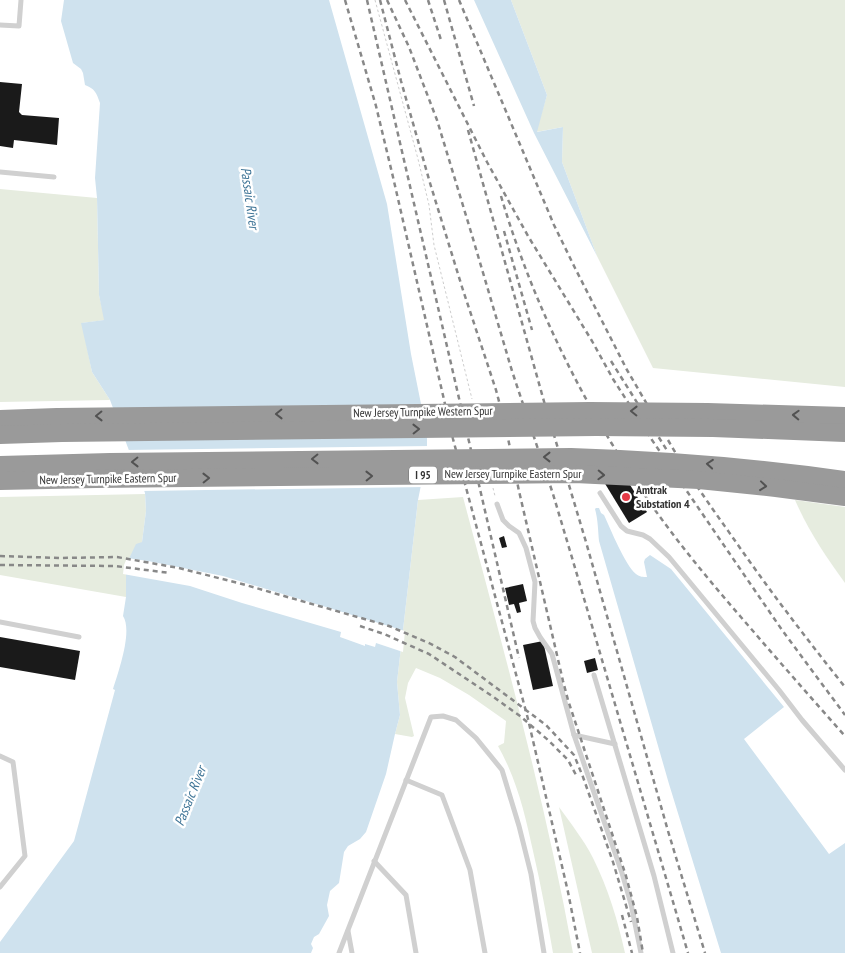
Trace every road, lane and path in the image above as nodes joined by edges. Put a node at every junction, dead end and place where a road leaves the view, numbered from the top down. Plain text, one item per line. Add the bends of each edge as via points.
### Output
1 (21, 0) edge
2 (375, 0) edge
3 (0, 25) edge
4 (0, 172) edge
5 (54, 177) dead end
6 (473, 402) dead end
7 (845, 416) edge
8 (0, 419) edge
9 (845, 433) edge
10 (0, 435) edge
11 (0, 465) edge
12 (845, 480) edge
13 (0, 482) edge
14 (493, 486) dead end
15 (600, 493) dead end
16 (845, 497) edge
17 (497, 504) joint
18 (0, 622) edge
19 (79, 637) dead end
20 (594, 675) dead end
21 (574, 735) junction
22 (615, 744) junction
23 (0, 756) edge
24 (845, 770) edge
25 (406, 780) junction
26 (374, 861) junction
27 (0, 887) edge
28 (348, 931) junction
29 (339, 953) edge
30 (352, 953) edge
31 (416, 953) edge
32 (485, 953) edge
33 (544, 953) edge
34 (640, 953) edge
35 (672, 953) edge

1 - 3 lane via 19,26
2 - 6 path via 418,159 434,244
4 - 5 lane
7 -> 8 highway, New Jersey Turnpike Western Spur, bridge via 590,411
10 -> 9 highway, New Jersey Turnpike Western Spur, bridge via 588,427
12 -> 11 highway, New Jersey Turnpike Eastern Spur / I 95, bridge via 705,464 571,457
13 -> 16 highway, New Jersey Turnpike Eastern Spur / I 95, bridge via 575,474 699,480
14 - 17 path
15 - 24 lane via 621,526 650,539 669,557
17 - 21 lane via 503,520 519,533 526,548 534,582 533,621 552,654
18 - 19 lane
20 - 22 lane
21 - 22 lane
21 - 34 lane via 622,873
22 - 35 lane via 654,876
23 - 27 lane via 14,762 25,856
25 - 26 lane
25 - 32 lane via 442,795 470,870
25 - 33 lane via 431,717 456,720 476,738 502,770 519,826
26 - 28 lane
26 - 31 lane via 406,895
28 - 29 lane
28 - 30 lane

